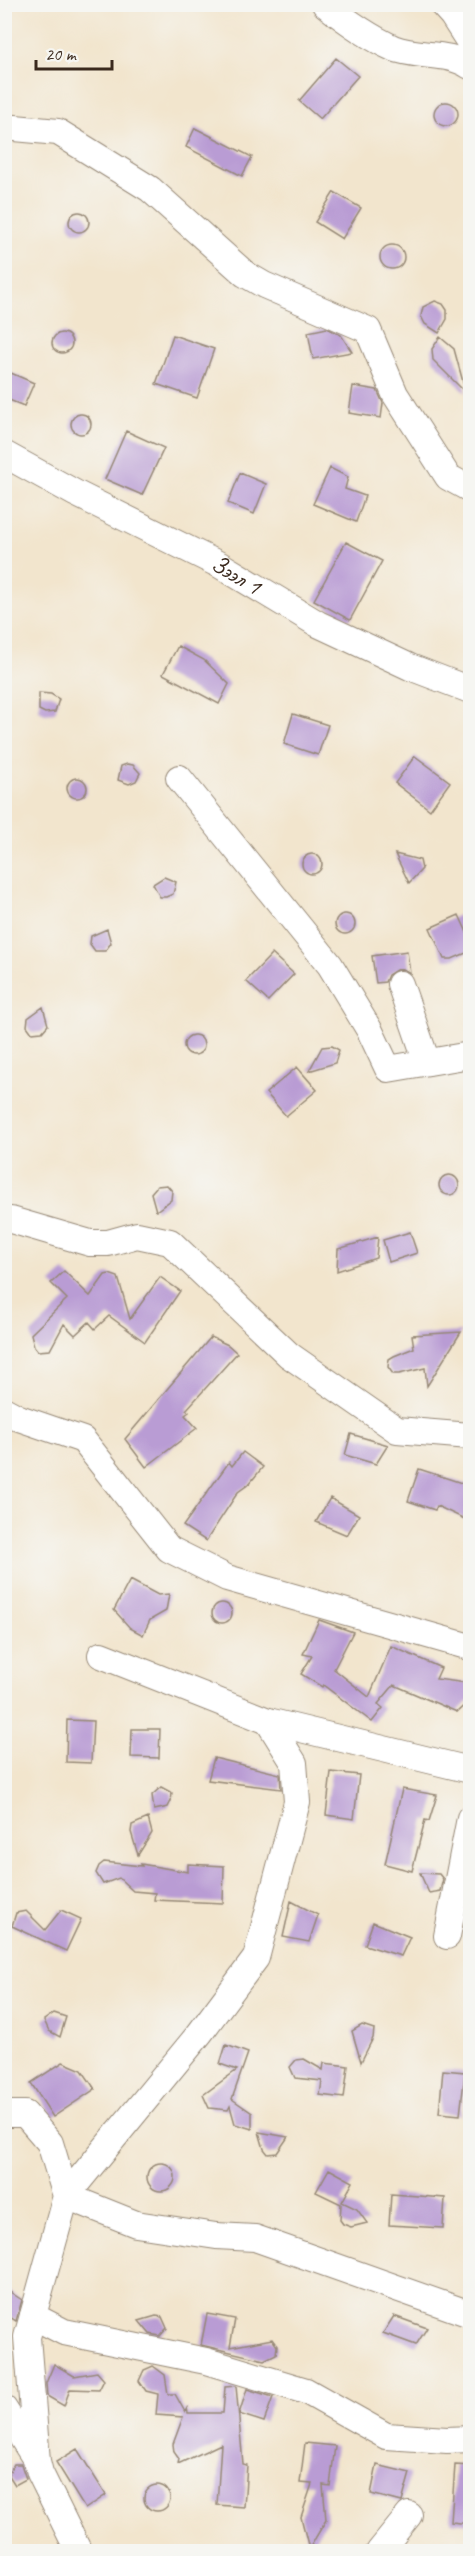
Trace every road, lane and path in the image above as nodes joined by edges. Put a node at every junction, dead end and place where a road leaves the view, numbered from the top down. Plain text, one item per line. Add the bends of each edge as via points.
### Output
1 (325, 4) edge
2 (442, 4) edge
3 (471, 43) edge
4 (471, 66) edge
5 (4, 127) edge
6 (4, 454) edge
7 (471, 489) edge
8 (471, 690) edge
9 (179, 778) dead end
10 (400, 984) dead end
11 (471, 1055) edge
12 (427, 1062) junction
13 (11, 1220) dead end
14 (4, 1410) edge
15 (471, 1436) edge
16 (471, 1647) edge
17 (101, 1655) dead end
18 (268, 1721) junction
19 (471, 1770) edge
20 (471, 1818) edge
21 (447, 1936) dead end
22 (4, 2114) edge
23 (66, 2196) junction
24 (471, 2314) edge
25 (33, 2316) junction
26 (4, 2409) edge
27 (471, 2439) edge
28 (37, 2461) junction
29 (409, 2515) dead end
30 (79, 2552) edge
31 (380, 2552) edge

1 - 4 street via 394,48 459,58
2 - 3 street
5 - 7 street via 58,132 150,189 245,274 368,330 395,394 448,477
6 - 8 street, Зээл 1 via 220,565 318,624 410,667
9 - 12 street via 330,965 370,1031 387,1069
10 - 12 street
11 - 12 street
13 - 15 street via 90,1243 108,1243 136,1235 170,1242 289,1355 397,1430
14 - 16 street via 83,1440 169,1549 227,1578
17 - 18 street
18 - 19 street
18 - 23 street via 294,1763 297,1802 256,1958
20 - 21 street
22 - 23 street via 25,2114 50,2143
23 - 24 street via 136,2224 255,2238
23 - 25 street
25 - 27 street via 64,2332 206,2361 306,2391 387,2436
25 - 28 street via 27,2337
26 - 28 street
28 - 30 street
29 - 31 street

